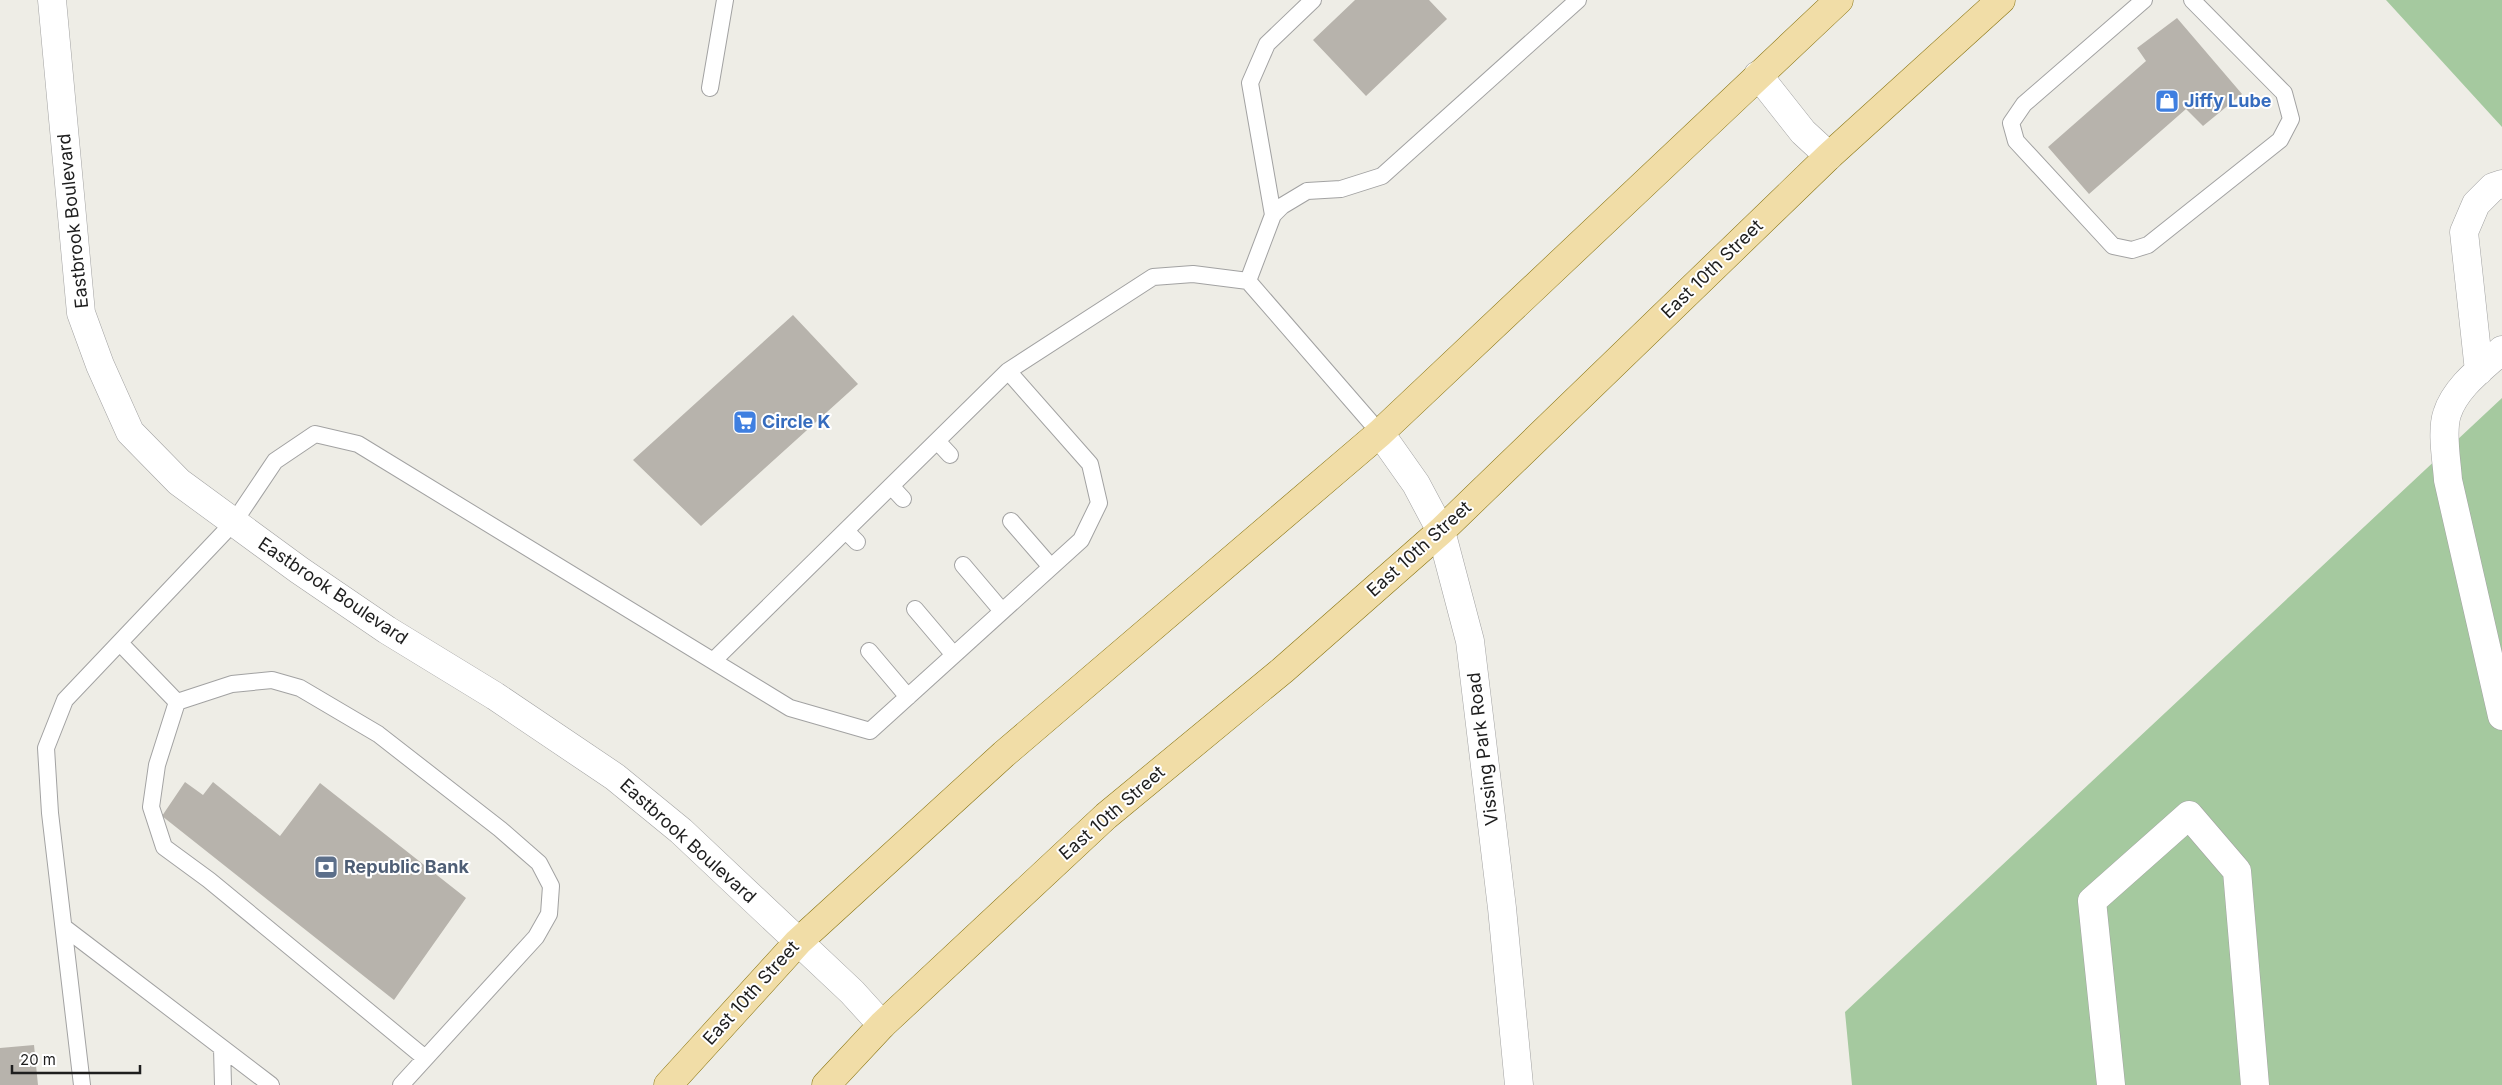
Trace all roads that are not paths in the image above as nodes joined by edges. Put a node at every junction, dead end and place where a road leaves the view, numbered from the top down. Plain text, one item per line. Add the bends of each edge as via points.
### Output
1 (52, 0) edge
2 (725, 0) edge
3 (1313, 0) edge
4 (1578, 0) edge
5 (1839, 0) edge
6 (2001, 0) edge
7 (2144, 0) edge
8 (2192, 0) edge
9 (1758, 76) junction
10 (710, 88) dead end
11 (1829, 156) junction
12 (2502, 184) edge
13 (1273, 214) junction
14 (1248, 281) junction
15 (2502, 350) edge
16 (1008, 371) junction
17 (2479, 371) junction
18 (1380, 433) junction
19 (937, 441) junction
20 (950, 455) dead end
21 (891, 486) junction
22 (903, 499) dead end
23 (1011, 521) dead end
24 (234, 522) junction
25 (1441, 531) junction
26 (963, 565) dead end
27 (1051, 567) junction
28 (915, 609) dead end
29 (1002, 611) junction
30 (120, 643) junction
31 (869, 651) dead end
32 (954, 655) junction
33 (713, 661) junction
34 (908, 697) junction
35 (178, 702) junction
36 (2502, 716) edge
37 (65, 928) junction
38 (798, 942) junction
39 (882, 1025) junction
40 (222, 1048) junction
41 (425, 1058) junction
42 (82, 1085) edge
43 (224, 1085) edge
44 (271, 1085) edge
45 (400, 1085) edge
46 (668, 1085) edge
47 (826, 1085) edge
48 (1519, 1085) edge
49 (2111, 1085) edge
50 (2255, 1085) edge

1 - 24 street, Eastbrook Boulevard via 81,313 130,432 179,482
2 - 10 lane
3 - 13 lane via 1267,44 1250,83
4 - 13 lane via 1382,176 1341,189 1308,191
5 - 9 main road, East 10th Street
6 - 11 main road, East 10th Street
7 - 8 lane via 2024,104 2010,123 2016,141 2113,246 2132,250 2148,245 2280,140 2291,119 2284,93
9 - 11 street via 1803,132
9 - 18 main road, East 10th Street
11 - 25 main road, East 10th Street
12 - 17 street via 2493,187 2476,204 2464,232
13 - 14 lane
14 - 16 lane via 1193,274 1153,277
14 - 18 lane
15 - 17 street
16 - 19 lane
16 - 27 lane via 1090,464 1099,503 1081,540
17 - 36 street via 2458,393 2446,415 2448,480
18 - 25 street, Vissing Park Road via 1416,484
18 - 38 main road, East 10th Street via 1004,754
19 - 20 lane
19 - 21 lane
21 - 22 lane
21 - 33 lane via 852,536
23 - 27 lane
24 - 30 lane
24 - 33 lane via 276,461 315,434 358,444
24 - 38 street, Eastbrook Boulevard via 387,630 495,696 615,777 681,831
25 - 39 main road, East 10th Street via 1283,670 1106,816
25 - 48 street, Vissing Park Road via 1470,641 1502,908
26 - 29 lane
27 - 29 lane
28 - 32 lane
29 - 32 lane
30 - 35 lane
30 - 37 lane via 65,700 46,748 50,814
31 - 34 lane
32 - 34 lane
33 - 34 lane via 790,708 870,731
35 - 41 lane via 157,765 151,807 164,847 209,880
35 - 41 lane via 232,684 272,680 300,688 378,734 539,863 551,886 549,914 536,937
37 - 40 lane
37 - 42 lane
38 - 39 street, Eastbrook Boulevard
38 - 46 main road, East 10th Street
39 - 47 main road, East 10th Street
40 - 43 lane
40 - 44 lane
41 - 45 lane
49 - 50 street via 2092,901 2189,815 2237,871

